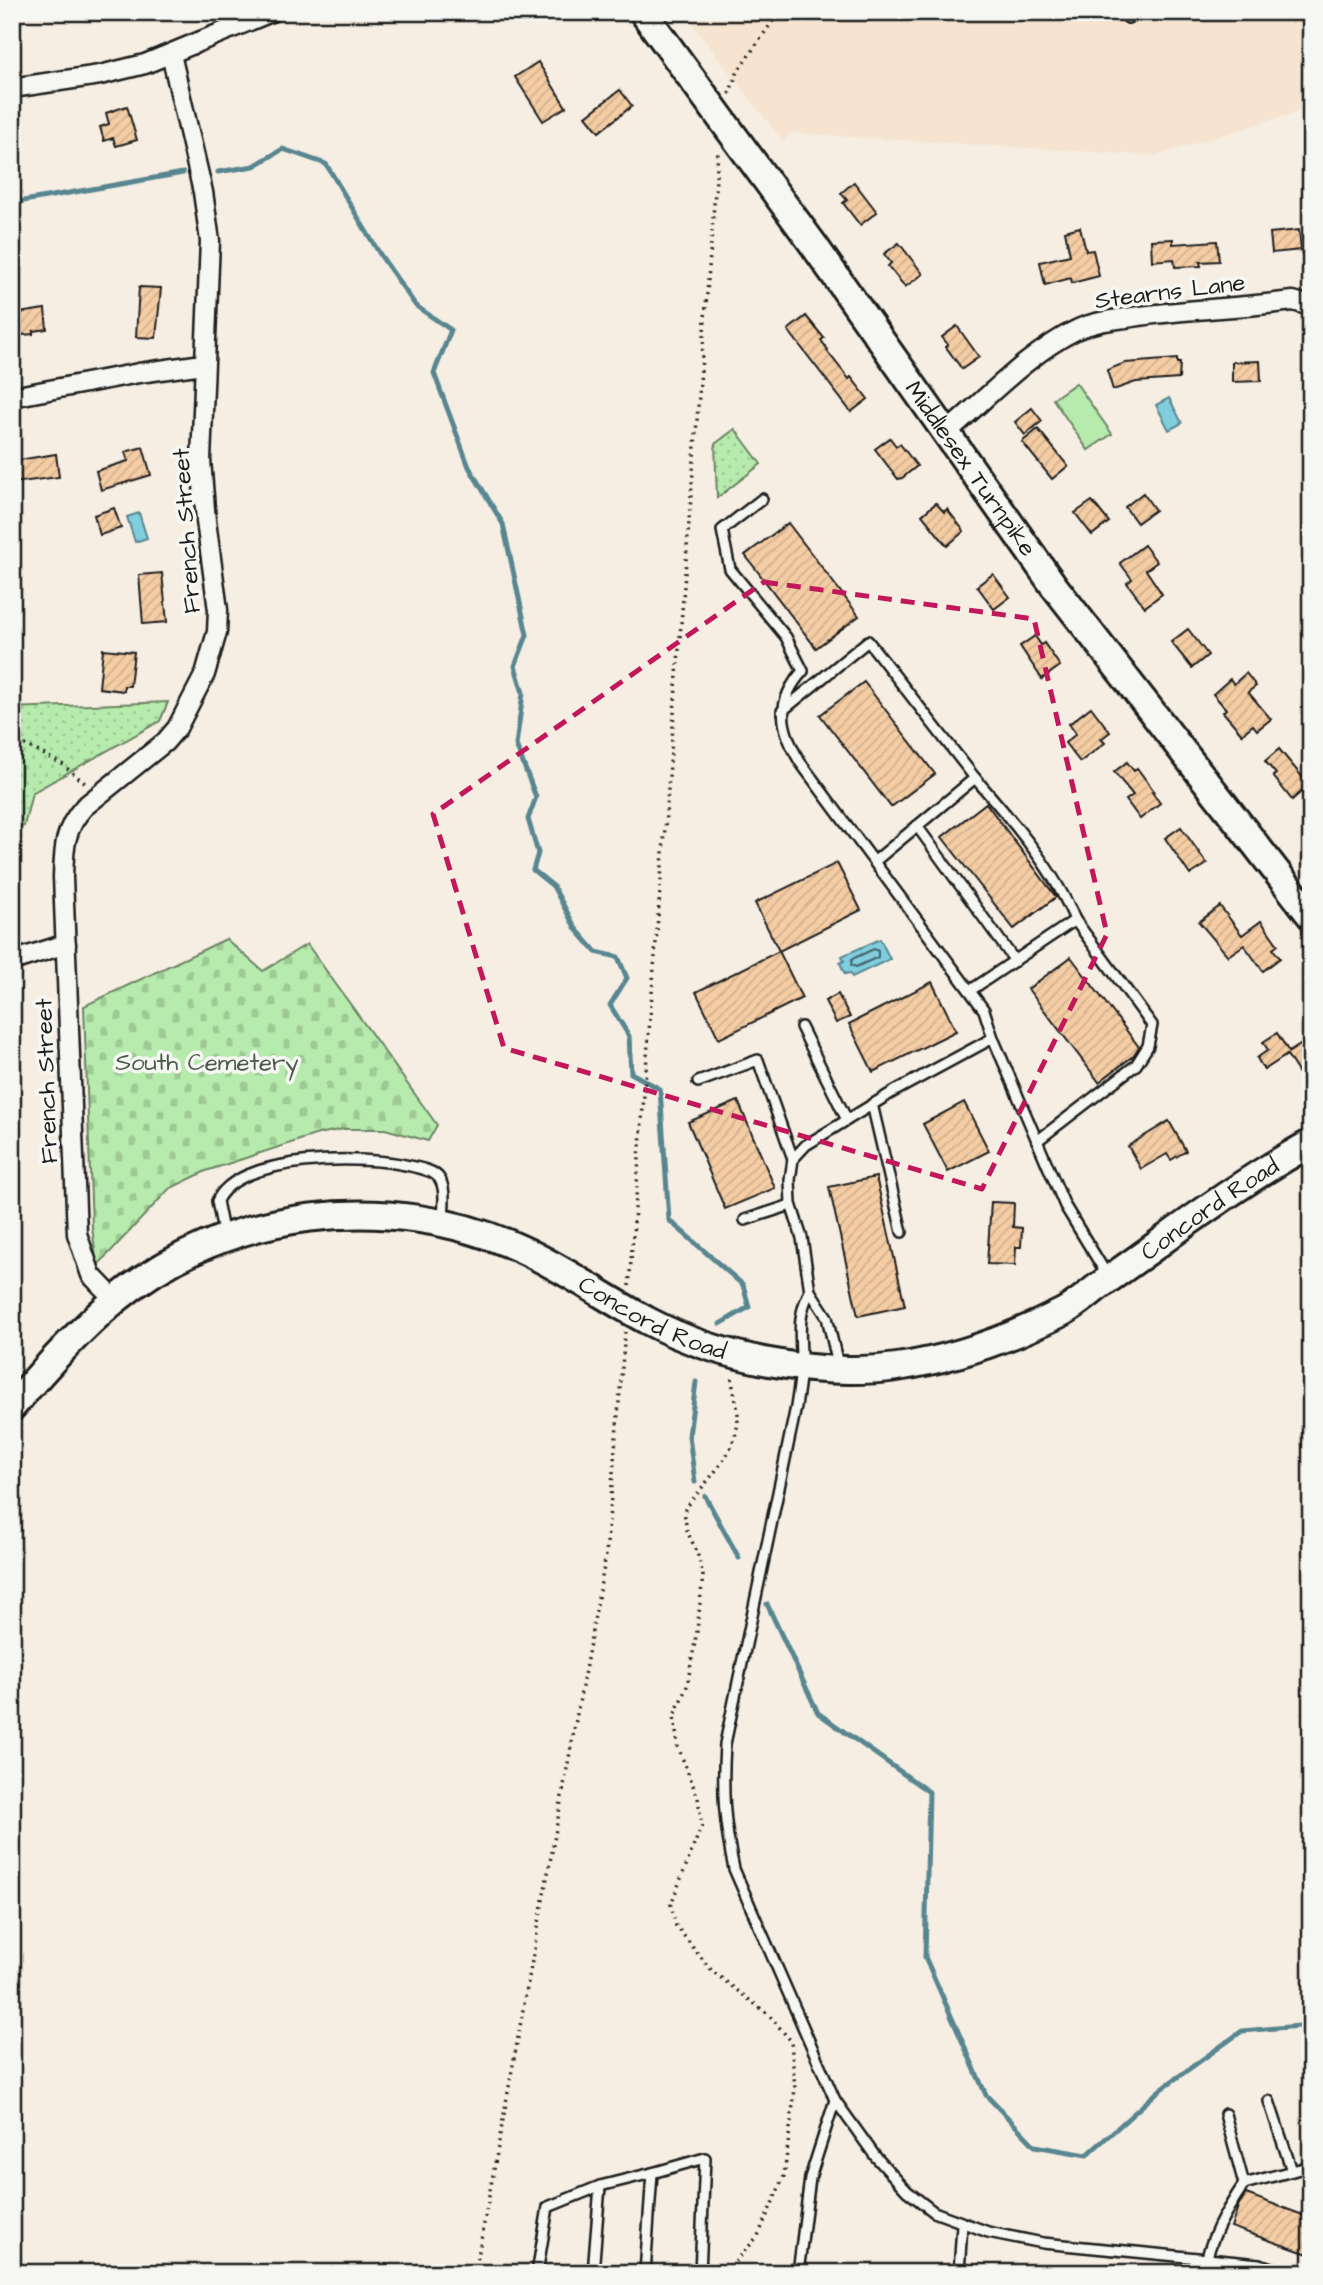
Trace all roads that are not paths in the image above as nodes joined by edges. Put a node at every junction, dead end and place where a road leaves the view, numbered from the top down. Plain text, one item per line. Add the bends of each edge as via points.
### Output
1 (271, 12) edge
2 (643, 12) edge
3 (1125, 12) edge
4 (1138, 12) edge
5 (171, 54) junction
6 (12, 88) edge
7 (1311, 306) edge
8 (203, 364) junction
9 (12, 397) edge
10 (946, 433) junction
11 (762, 499) dead end
12 (782, 711) junction
13 (975, 778) junction
14 (917, 826) junction
15 (875, 861) junction
16 (1311, 916) edge
17 (1075, 920) junction
18 (66, 944) junction
19 (12, 961) edge
20 (1015, 961) junction
21 (971, 990) junction
22 (801, 1027) dead end
23 (992, 1038) junction
24 (698, 1082) dead end
25 (872, 1104) junction
26 (847, 1120) junction
27 (1037, 1141) junction
28 (1311, 1143) edge
29 (793, 1159) junction
30 (791, 1205) junction
31 (746, 1220) dead end
32 (443, 1223) junction
33 (902, 1232) dead end
34 (225, 1238) junction
35 (1109, 1279) junction
36 (810, 1291) junction
37 (115, 1300) junction
38 (801, 1367) junction
39 (839, 1369) junction
40 (12, 1407) edge
41 (835, 2100) junction
42 (1269, 2101) dead end
43 (1225, 2114) dead end
44 (1311, 2166) edge
45 (1292, 2171) junction
46 (652, 2173) junction
47 (1244, 2183) junction
48 (600, 2186) junction
49 (962, 2224) junction
50 (1206, 2258) junction
51 (537, 2273) edge
52 (593, 2273) edge
53 (645, 2273) edge
54 (700, 2273) edge
55 (798, 2273) edge
56 (959, 2273) edge
57 (1204, 2273) edge
58 (1289, 2273) edge

1 - 5 street
2 - 10 main road, Middlesex Turnpike
3 - 4 lane via 1128,18
5 - 6 street via 125,70
5 - 8 street, French Street via 210,241
7 - 10 street, Stearns Lane via 1293,301 1096,322 1054,343
8 - 9 street
8 - 18 street, French Street via 201,460 218,610 212,652 177,728 73,819 63,877
10 - 16 main road, Middlesex Turnpike via 1054,586
11 - 12 lane via 722,530 730,569 786,637 803,671 786,694
12 - 13 lane via 868,641
12 - 15 lane via 788,742 800,762
13 - 14 lane
13 - 17 lane via 1064,892
14 - 15 lane
14 - 20 lane
15 - 21 lane
17 - 20 lane
17 - 27 lane via 1152,1025 1148,1046 1136,1065
18 - 19 street
18 - 37 street, French Street via 77,1234 91,1275
20 - 21 lane
21 - 23 lane via 984,1010
22 - 26 lane
23 - 25 lane
23 - 27 lane
24 - 29 lane via 758,1060
25 - 26 lane
25 - 33 lane
26 - 29 lane via 806,1145
27 - 35 lane via 1065,1206
28 - 35 main road, Concord Road via 1258,1172
29 - 30 lane
30 - 31 lane
30 - 36 lane via 802,1238
32 - 34 main road, Concord Road via 385,1215 321,1216
32 - 34 lane via 442,1186 435,1174 399,1163 325,1159 272,1168 227,1186 217,1201
32 - 38 main road, Concord Road via 521,1249 677,1335 740,1357
34 - 37 main road, Concord Road via 166,1265
35 - 39 main road, Concord Road via 1066,1310 952,1356 894,1368
36 - 38 lane via 799,1327
36 - 39 lane via 827,1317
37 - 40 main road, Concord Road
38 - 39 main road, Concord Road
38 - 41 lane via 725,1744 722,1795 734,1869
41 - 49 lane via 906,2190 934,2212
41 - 55 lane via 810,2178
42 - 45 lane
43 - 47 lane
44 - 45 lane
45 - 47 lane
46 - 48 lane
46 - 53 lane
46 - 54 lane via 705,2158
47 - 50 lane
48 - 51 lane via 548,2207
48 - 52 lane
49 - 50 lane via 1043,2243
49 - 56 lane
50 - 57 lane
50 - 58 lane via 1259,2264

